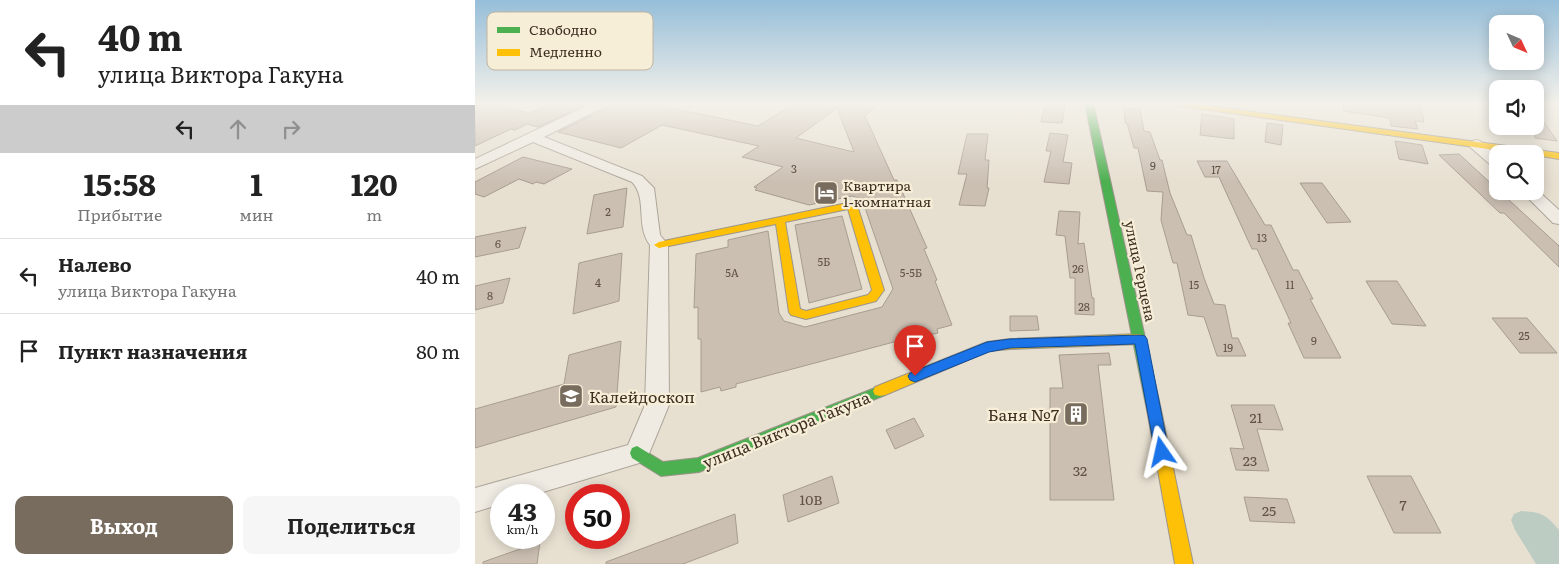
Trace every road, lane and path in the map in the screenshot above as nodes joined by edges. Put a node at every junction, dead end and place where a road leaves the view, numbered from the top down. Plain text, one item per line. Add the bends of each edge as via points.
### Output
1 (547, 129) edge
2 (1095, 129) edge
3 (1367, 129) edge
4 (531, 137) junction
5 (1475, 144) junction
6 (1489, 147) edge
7 (1544, 155) edge
8 (1489, 156) edge
9 (1559, 156) edge
10 (475, 165) edge
11 (1539, 200) edge
12 (780, 219) junction
13 (1559, 219) edge
14 (659, 245) junction
15 (1140, 339) junction
16 (637, 453) junction
17 (475, 500) edge
18 (1184, 564) edge

1 - 4 street
2 - 15 street, улица Герцена
3 - 5 street
4 - 10 street
4 - 14 street via 637,179 646,188 652,236
5 - 6 street
5 - 8 street
7 - 9 street
11 - 13 street
12 - 12 street via 795,312 806,315 872,298 878,290 852,205
12 - 14 street
14 - 16 street via 657,405
15 - 16 street, улица Виктора Гакуна via 987,347 699,465 661,469
15 - 18 street, улица Герцена
16 - 17 street

